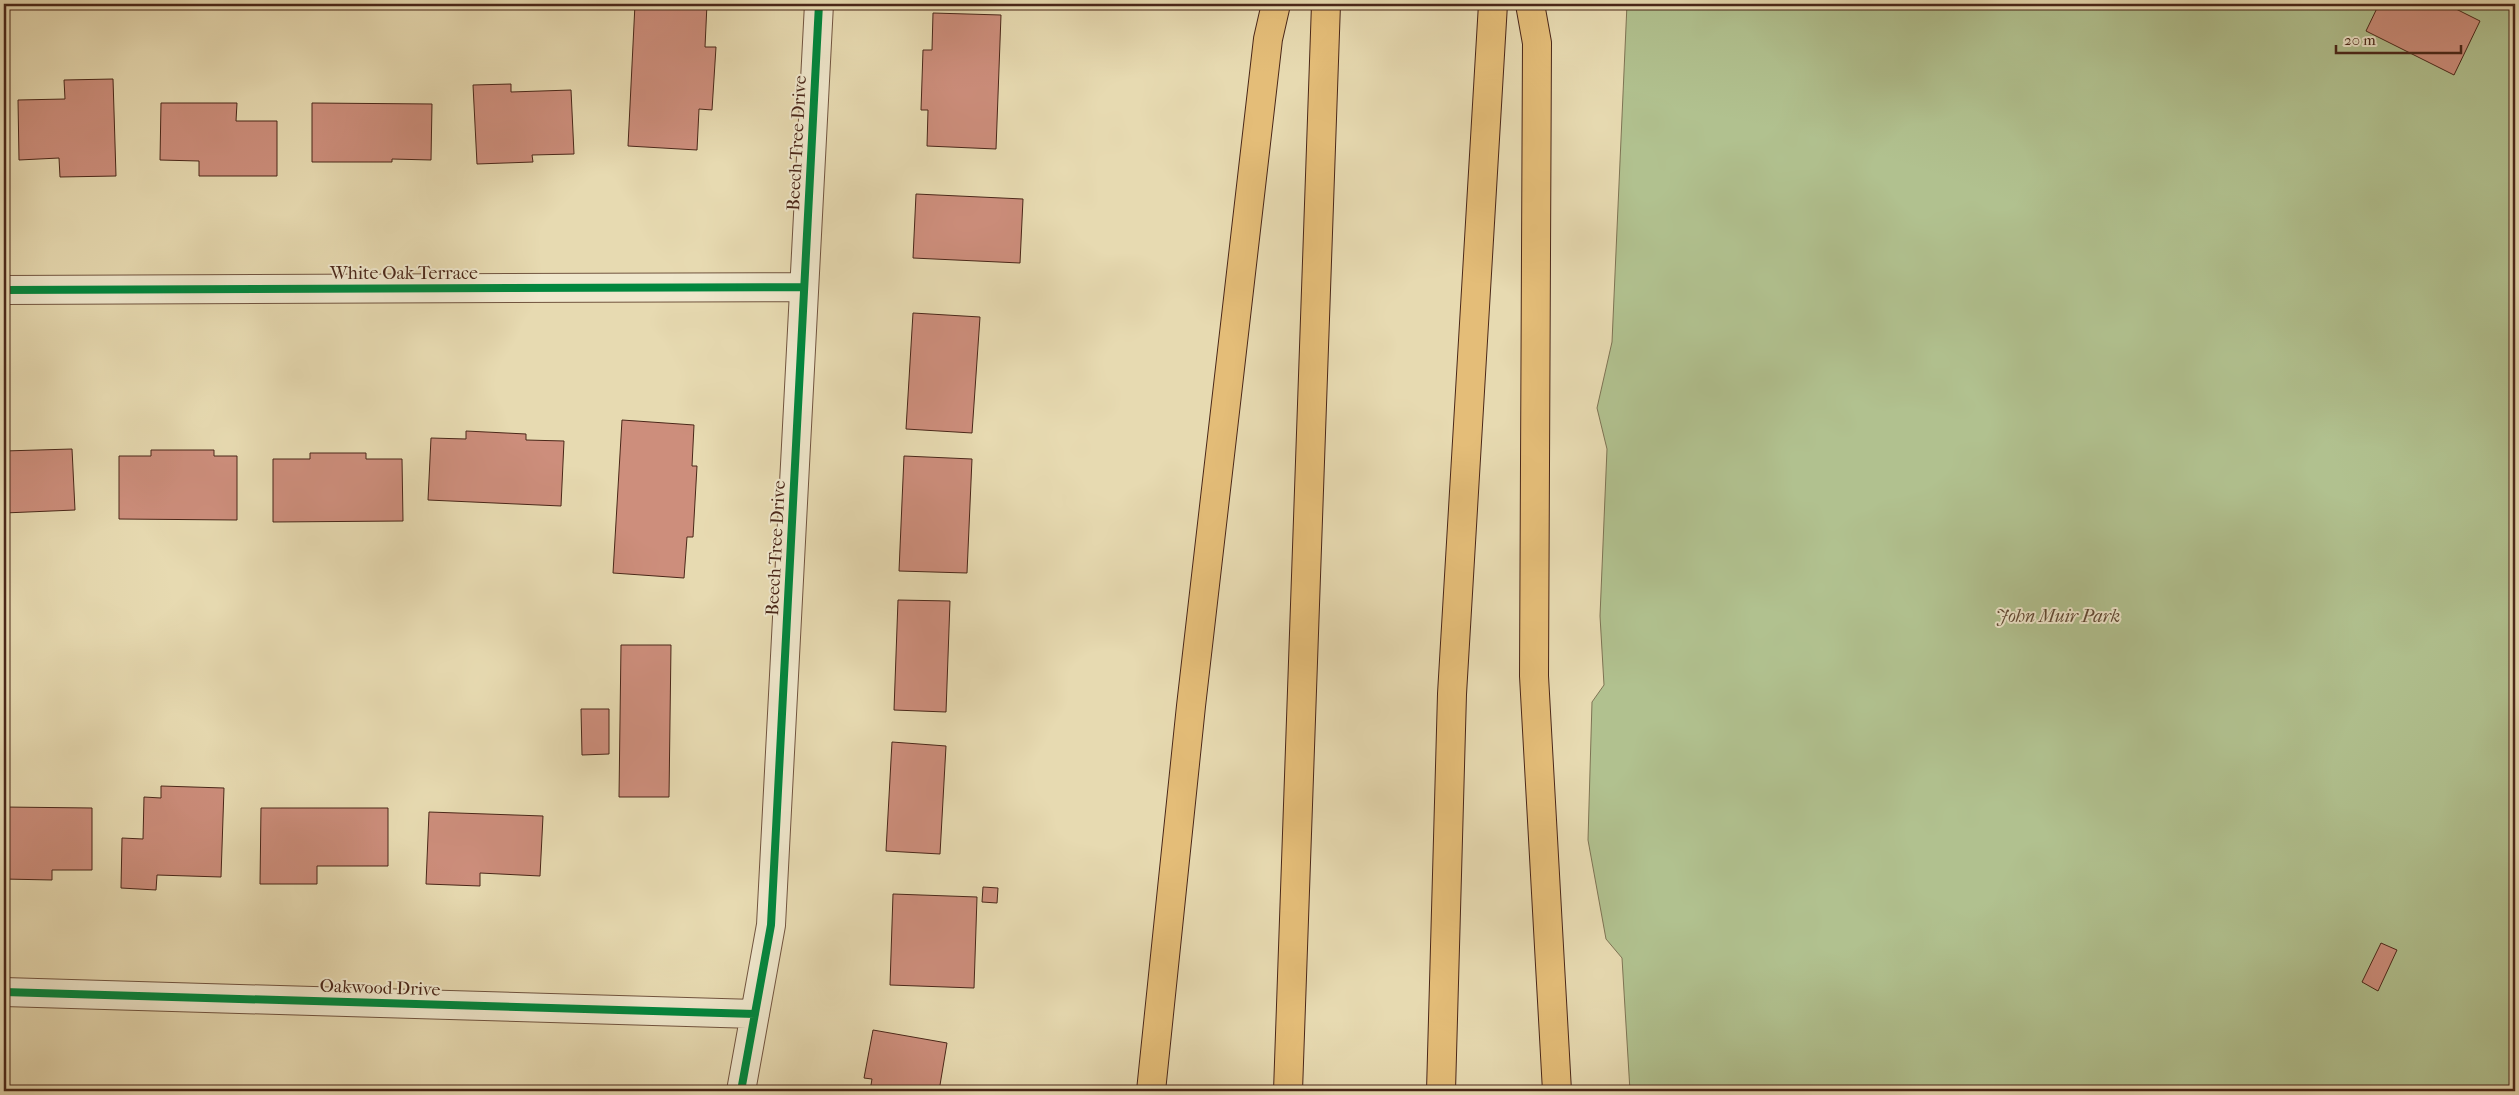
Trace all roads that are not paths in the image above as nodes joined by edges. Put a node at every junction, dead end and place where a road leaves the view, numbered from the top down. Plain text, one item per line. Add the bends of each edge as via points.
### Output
1 (820, 4) edge
2 (1276, 4) edge
3 (1326, 4) edge
4 (1493, 4) edge
5 (1530, 4) edge
6 (804, 287) junction
7 (4, 290) edge
8 (4, 992) edge
9 (755, 1014) junction
10 (741, 1091) edge
11 (1151, 1091) edge
12 (1288, 1091) edge
13 (1441, 1091) edge
14 (1556, 1091) edge

1 - 6 street, Beech Tree Drive
2 - 11 highway via 1267,48 1191,706
3 - 12 highway
4 - 13 highway via 1452,694
5 - 14 highway via 1537,43 1534,676
6 - 7 street, White Oak Terrace
6 - 9 street, Beech Tree Drive via 771,925
8 - 9 street, Oakwood Drive
9 - 10 street, Beech Tree Drive

